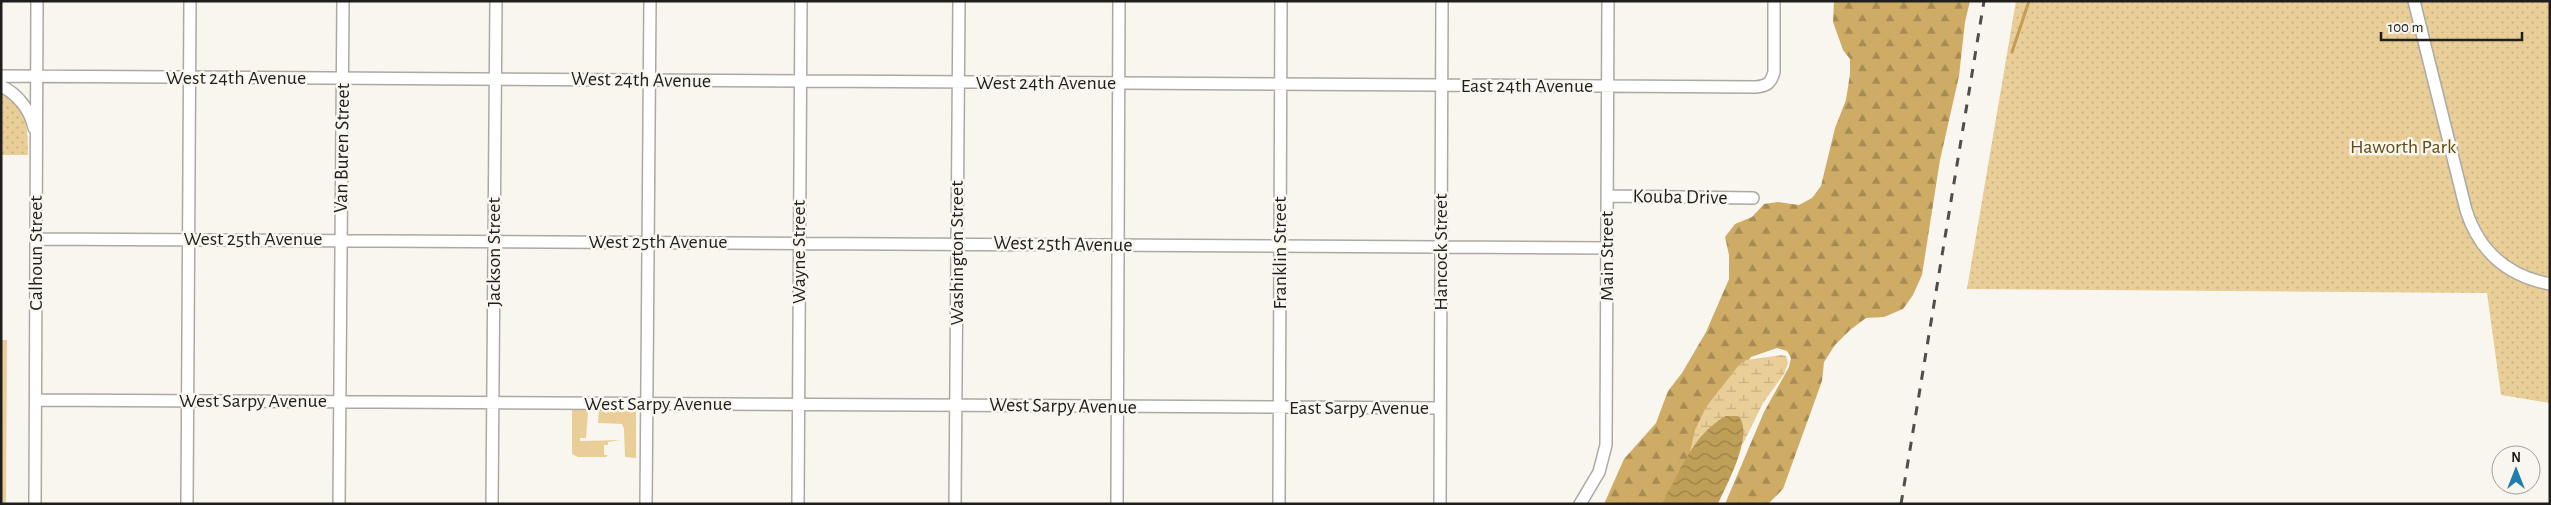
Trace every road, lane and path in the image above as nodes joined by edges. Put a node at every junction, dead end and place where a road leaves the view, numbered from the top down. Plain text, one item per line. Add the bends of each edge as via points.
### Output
1 (37, 1) edge
2 (190, 1) edge
3 (343, 1) edge
4 (496, 1) edge
5 (650, 1) edge
6 (801, 1) edge
7 (959, 1) edge
8 (1119, 1) edge
9 (1281, 1) edge
10 (1442, 1) edge
11 (1608, 1) edge
12 (1774, 1) edge
13 (2414, 1) edge
14 (1, 76) edge
15 (37, 76) junction
16 (189, 78) junction
17 (343, 79) junction
18 (495, 79) junction
19 (649, 80) junction
20 (800, 82) junction
21 (958, 82) junction
22 (1118, 83) junction
23 (1280, 85) junction
24 (1, 86) edge
25 (1441, 86) junction
26 (1607, 86) junction
27 (37, 141) junction
28 (1607, 196) junction
29 (1753, 198) dead end
30 (36, 239) junction
31 (188, 239) junction
32 (341, 240) junction
33 (494, 241) junction
34 (647, 241) junction
35 (799, 242) junction
36 (958, 243) junction
37 (1118, 245) junction
38 (1280, 245) junction
39 (1441, 246) junction
40 (1606, 248) junction
41 (2550, 284) edge
42 (36, 400) junction
43 (188, 401) junction
44 (340, 402) junction
45 (492, 402) junction
46 (646, 403) junction
47 (798, 405) junction
48 (956, 405) junction
49 (1117, 406) junction
50 (1279, 407) junction
51 (1440, 408) junction
52 (35, 504) edge
53 (187, 504) edge
54 (339, 504) edge
55 (492, 504) edge
56 (646, 504) edge
57 (798, 504) edge
58 (955, 504) edge
59 (1117, 504) edge
60 (1279, 504) edge
61 (1440, 504) edge
62 (1580, 504) edge

1 - 15 street, Calhoun Street
2 - 16 street
3 - 17 street, Van Buren Street
4 - 18 street, Jackson Street
5 - 19 street
6 - 20 street, Wayne Street
7 - 21 street, Washington Street
8 - 22 street
9 - 23 street, Franklin Street
10 - 25 street, Hancock Street
11 - 26 street, Main Street
12 - 26 street, East 24th Avenue via 1774,72 1765,86
13 - 41 street via 2466,210 2476,235 2484,248 2510,270
14 - 15 street, West 24th Avenue
15 - 16 street, West 24th Avenue
15 - 27 street, Calhoun Street
16 - 17 street, West 24th Avenue
16 - 31 street
17 - 18 street, West 24th Avenue
17 - 32 street, Van Buren Street
18 - 19 street, West 24th Avenue
18 - 33 street, Jackson Street
19 - 20 street, West 24th Avenue
19 - 34 street
20 - 21 street, West 24th Avenue
20 - 35 street, Wayne Street
21 - 22 street, West 24th Avenue
21 - 36 street, Washington Street
22 - 23 street, West 24th Avenue
22 - 37 street
23 - 25 street, East 24th Avenue
23 - 38 street, Franklin Street
24 - 27 street via 23,104
25 - 26 street, East 24th Avenue
25 - 39 street, Hancock Street
26 - 28 street, Main Street
27 - 30 street, Calhoun Street
28 - 29 street, Kouba Drive
28 - 40 street, Main Street
30 - 31 street, West 25th Avenue
30 - 42 street, Calhoun Street
31 - 32 street, West 25th Avenue
31 - 43 street
32 - 33 street, West 25th Avenue
32 - 44 street, Van Buren Street
33 - 34 street, West 25th Avenue
33 - 45 street, Jackson Street
34 - 35 street, West 25th Avenue
34 - 46 street
35 - 36 street, West 25th Avenue
35 - 47 street, Wayne Street
36 - 37 street, West 25th Avenue
36 - 48 street, Washington Street
37 - 38 street, West 25th Avenue
37 - 49 street
38 - 39 street, West 25th Avenue
38 - 50 street, Franklin Street
39 - 40 street, West 25th Avenue
39 - 51 street, Hancock Street
40 - 62 street, Main Street via 1606,445 1599,472
42 - 43 street, West Sarpy Avenue
42 - 52 street, Calhoun Street
43 - 44 street, West Sarpy Avenue
43 - 53 street
44 - 45 street, West Sarpy Avenue
44 - 54 street, Van Buren Street
45 - 46 street, West Sarpy Avenue
45 - 55 street, Jackson Street
46 - 47 street, West Sarpy Avenue
46 - 56 street
47 - 48 street, West Sarpy Avenue
47 - 57 street, Wayne Street
48 - 49 street, West Sarpy Avenue
48 - 58 street, Washington Street
49 - 50 street, West Sarpy Avenue
49 - 59 street
50 - 51 street, East Sarpy Avenue
50 - 60 street, Franklin Street
51 - 61 street, Hancock Street

